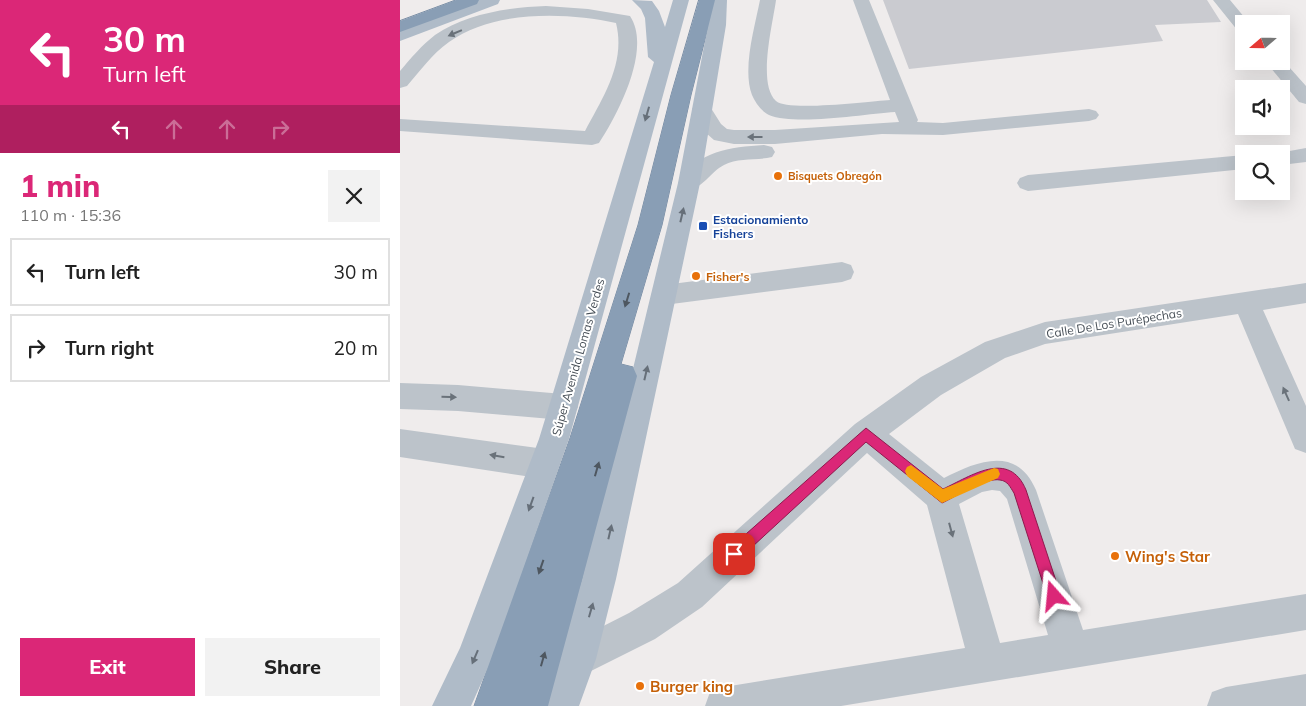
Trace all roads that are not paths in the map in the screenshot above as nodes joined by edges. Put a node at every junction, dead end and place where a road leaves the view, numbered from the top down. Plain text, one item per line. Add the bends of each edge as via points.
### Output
1 (449, 0) edge
2 (459, 0) edge
3 (640, 0) edge
4 (681, 0) edge
5 (708, 0) edge
6 (718, 0) edge
7 (724, 0) edge
8 (768, 0) edge
9 (861, 0) edge
10 (1221, 0) edge
11 (473, 4) edge
12 (499, 5) edge
13 (1235, 16) edge
14 (400, 20) edge
15 (718, 25) junction
16 (400, 27) edge
17 (400, 36) edge
18 (1282, 70) edge
19 (658, 78) junction
20 (400, 82) edge
21 (1306, 98) edge
22 (902, 105) junction
23 (863, 108) junction
24 (702, 110) junction
25 (1089, 115) dead end
26 (400, 125) edge
27 (909, 132) junction
28 (795, 142) junction
29 (1306, 155) edge
30 (1290, 157) edge
31 (1235, 163) edge
32 (689, 183) junction
33 (1028, 183) dead end
34 (842, 272) dead end
35 (1306, 293) edge
36 (664, 294) junction
37 (1246, 302) junction
38 (400, 396) edge
39 (563, 407) junction
40 (596, 434) junction
41 (866, 434) junction
42 (1306, 439) edge
43 (400, 443) edge
44 (545, 464) junction
45 (942, 496) junction
46 (1306, 612) edge
47 (1071, 650) junction
48 (577, 659) junction
49 (987, 663) junction
50 (1306, 693) edge
51 (451, 706) edge
52 (493, 706) edge
53 (529, 706) edge
54 (560, 706) edge
55 (724, 706) edge
56 (1226, 706) edge

1 - 14 highway
2 - 14 highway
3 - 19 main road via 649,5 655,17
4 - 19 main road, Súper Avenida Lomas Verdes
5 -> 40 highway
6 - 15 main road
6 - 40 highway via 690,96 640,317
7 - 15 main road
8 - 23 street via 758,70 762,94 768,105 775,110 797,114
9 - 22 street
10 - 13 street
11 - 12 main road
11 - 16 highway
11 - 17 main road
12 -> 20 street via 436,44
12 - 26 street via 521,12 608,16 624,20 629,32 626,68 592,138
15 - 24 main road
18 - 21 street
19 -> 39 main road, Súper Avenida Lomas Verdes
22 - 23 street
22 - 27 street
23 - 28 street
28 -> 24 street via 721,135
24 - 32 main road
25 - 27 street
27 - 28 street
28 - 32 street via 720,157 708,163
29 - 30 street
31 - 33 street
36 -> 32 main road
34 - 36 street
35 - 37 street, Calle De Los Purépechas
48 -> 36 main road via 599,579
37 - 41 street, Calle De Los Purépechas via 1045,334 995,350 931,386
42 -> 37 street
38 -> 39 street
39 - 44 main road, Súper Avenida Lomas Verdes
40 -> 52 highway
53 -> 40 highway
41 - 45 street
41 - 48 street, Calle De Los Purépechas via 690,594 642,626
44 -> 43 street
44 -> 51 main road, Súper Avenida Lomas Verdes via 475,657
45 - 47 street via 989,474 1000,473 1012,479 1020,490
45 -> 49 street
46 - 47 street
47 - 49 street
48 - 54 main road
49 - 55 street
50 - 56 street

